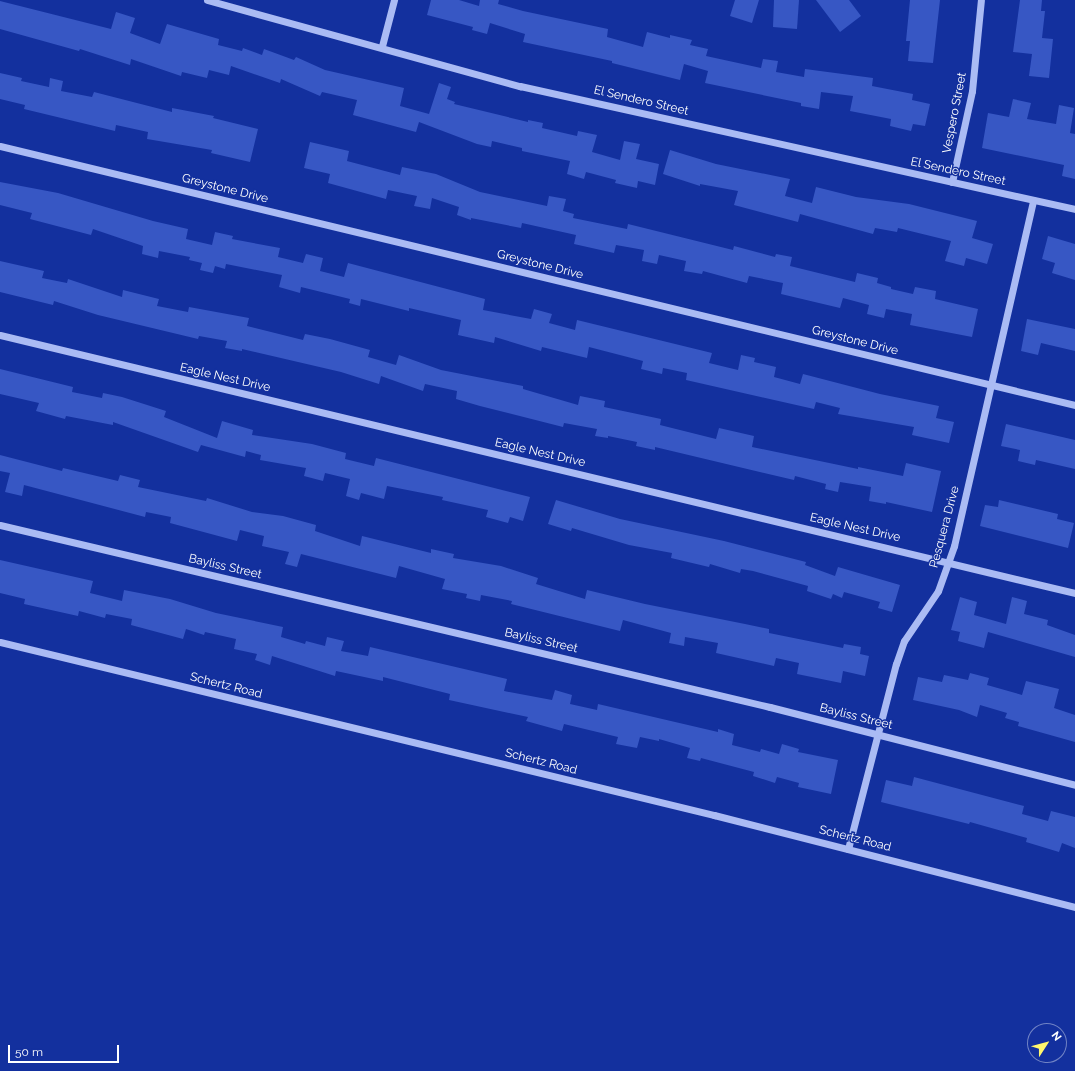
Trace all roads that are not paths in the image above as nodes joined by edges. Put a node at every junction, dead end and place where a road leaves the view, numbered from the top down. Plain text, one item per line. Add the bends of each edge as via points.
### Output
1 (207, 0) edge
2 (394, 0) edge
3 (981, 0) edge
4 (382, 46) junction
5 (0, 146) edge
6 (952, 182) junction
7 (1033, 200) junction
8 (1075, 210) edge
9 (0, 336) edge
10 (991, 385) junction
11 (1075, 405) edge
12 (0, 524) edge
13 (949, 562) junction
14 (1075, 593) edge
15 (0, 642) edge
16 (878, 734) junction
17 (1075, 785) edge
18 (848, 849) junction
19 (1075, 907) edge

1 - 4 street, El Sendero Street
2 - 4 street
3 - 6 street, Vespero Street via 972,91
4 - 6 street, El Sendero Street via 520,86
5 - 10 street, Greystone Drive
6 - 7 street, El Sendero Street
7 - 8 street, El Sendero Street
7 - 10 street, Pesquera Drive
9 - 13 street, Eagle Nest Drive
10 - 11 street, Greystone Drive
10 - 13 street, Pesquera Drive
12 - 16 street, Bayliss Street
13 - 14 street, Eagle Nest Drive
13 - 16 street, Pesquera Drive via 931,604 904,642
15 - 18 street, Schertz Road
16 - 17 street, Bayliss Street
16 - 18 street, Pesquera Drive
18 - 19 street, Schertz Road

